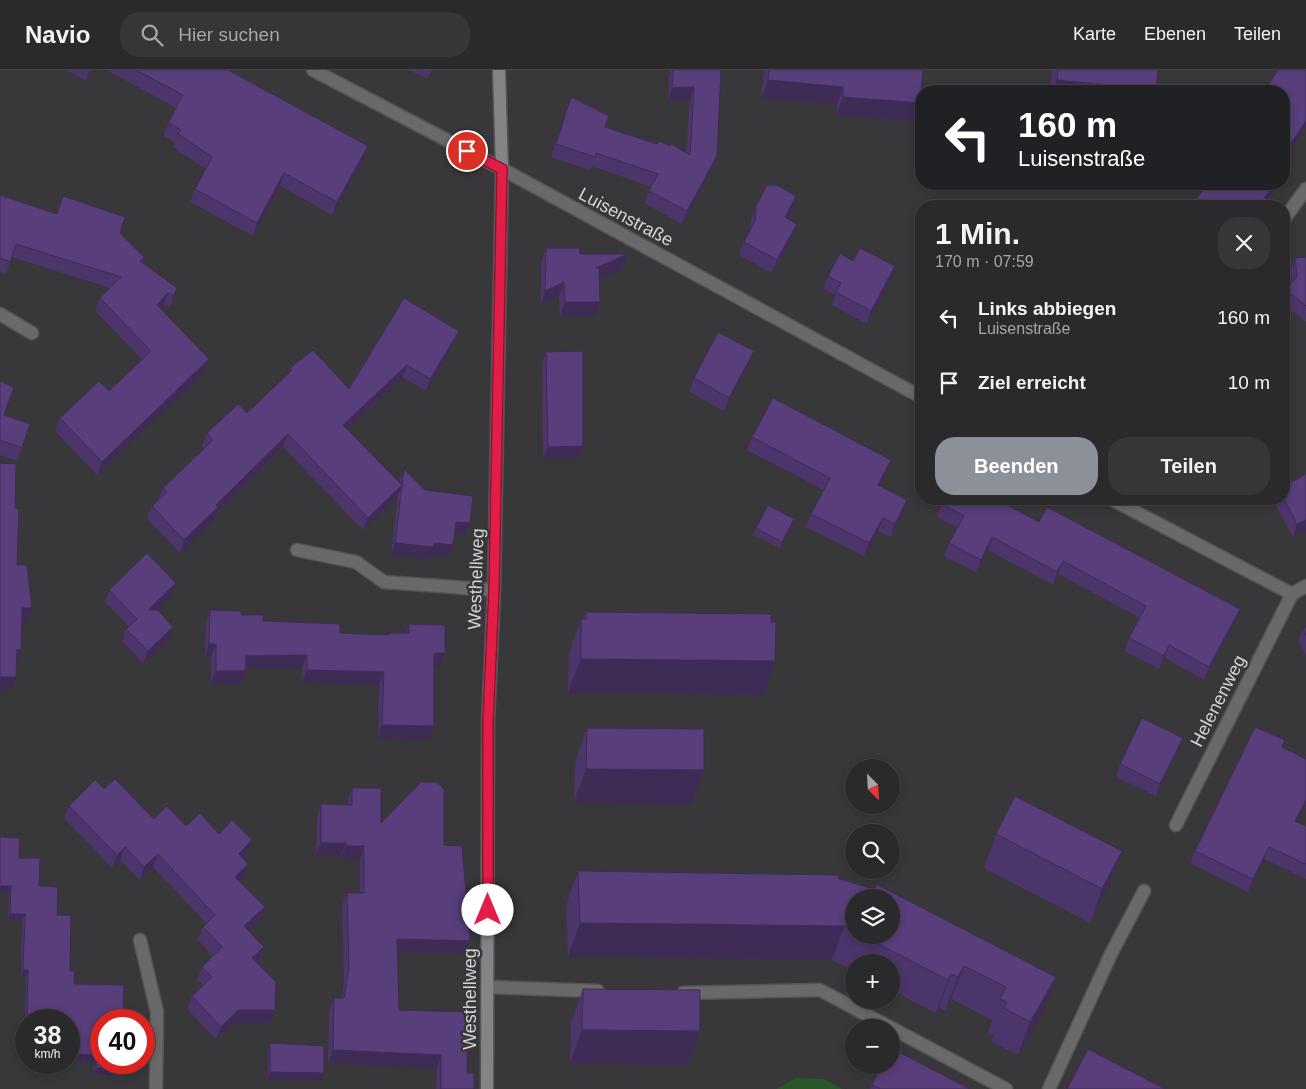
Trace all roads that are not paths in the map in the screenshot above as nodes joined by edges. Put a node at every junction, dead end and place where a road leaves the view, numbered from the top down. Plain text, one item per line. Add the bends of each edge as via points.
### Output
1 (313, 70) edge
2 (499, 70) edge
3 (502, 169) junction
4 (1306, 189) edge
5 (1290, 211) edge
6 (0, 314) edge
7 (32, 333) dead end
8 (915, 394) edge
9 (1122, 505) edge
10 (297, 550) dead end
11 (1306, 586) edge
12 (494, 590) junction
13 (1292, 594) junction
14 (1176, 825) dead end
15 (1144, 891) dead end
16 (140, 940) dead end
17 (487, 987) junction
18 (612, 991) edge
19 (668, 993) edge
20 (156, 1089) edge
21 (487, 1089) edge
22 (1006, 1089) edge
23 (1049, 1089) edge

1 - 3 street, Luisenstraße
2 - 3 street, Westhellweg
3 - 8 street, Luisenstraße
3 - 12 street, Westhellweg
4 - 5 street
6 - 7 street
9 - 13 street
10 - 12 street via 356,562 384,582
11 - 13 street
12 - 17 street, Westhellweg via 488,721
13 - 14 street, Helenenweg
15 - 23 street
16 - 20 street via 157,1012
17 - 18 street
17 - 21 street, Westhellweg
19 - 22 street via 820,990

